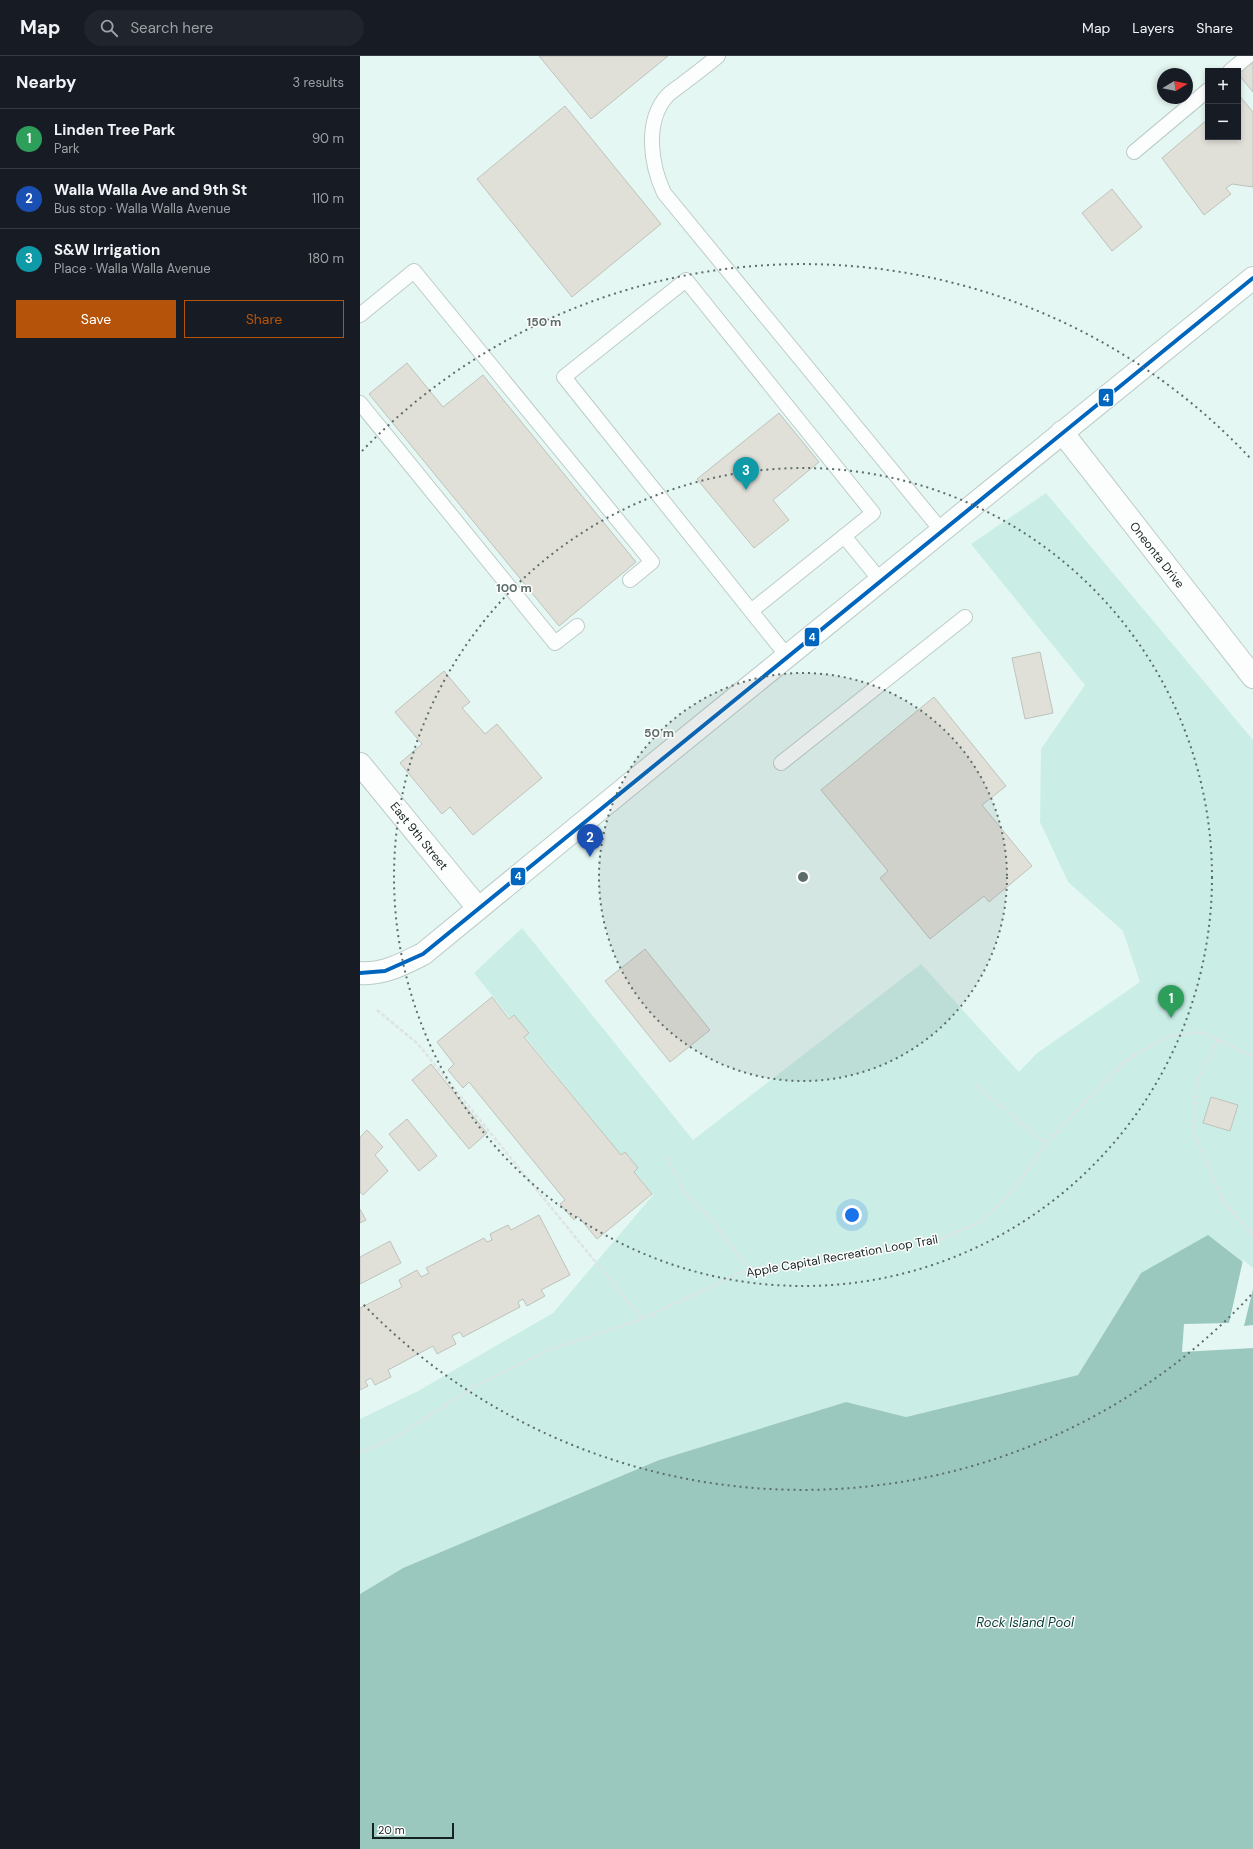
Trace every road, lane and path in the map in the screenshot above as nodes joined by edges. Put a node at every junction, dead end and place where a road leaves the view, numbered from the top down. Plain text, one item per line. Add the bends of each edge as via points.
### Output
1 (718, 56) edge
2 (1248, 56) edge
3 (1234, 68) edge
4 (1205, 93) edge
5 (1134, 152) dead end
6 (1253, 278) edge
7 (360, 315) edge
8 (360, 403) edge
9 (1062, 432) junction
10 (941, 530) junction
11 (844, 536) junction
12 (630, 580) dead end
13 (880, 580) junction
14 (751, 611) junction
15 (964, 617) dead end
16 (577, 626) dead end
17 (787, 656) junction
18 (1253, 677) edge
19 (781, 763) dead end
20 (360, 764) edge
21 (478, 908) junction
22 (360, 973) edge
23 (377, 1010) dead end
24 (1218, 1040) junction
25 (1253, 1057) edge
26 (975, 1084) dead end
27 (1046, 1144) junction
28 (667, 1157) dead end
29 (1253, 1235) edge
30 (749, 1269) junction
31 (642, 1320) junction
32 (360, 1452) edge

1 - 10 lane via 666,96 658,113 651,149 664,193
2 - 3 lane
4 - 5 lane
6 - 9 street
7 - 12 lane via 414,270 652,562
8 - 16 lane via 555,643
9 - 10 street
9 - 18 street, Oneonta Drive
10 - 13 street
11 - 13 lane
11 - 14 lane
11 - 14 lane via 873,513 686,280 564,378
13 - 17 street
14 - 17 lane
15 - 19 lane
17 - 21 street
20 - 21 street, East 9th Street
21 - 22 street via 423,954 398,967 380,972
23 - 31 path via 418,1044
24 - 25 path, Apple Capital Recreation Loop Trail
24 - 27 path, Apple Capital Recreation Loop Trail via 1201,1032 1166,1037 1125,1061
24 - 29 path via 1197,1082 1193,1132 1223,1200
26 - 27 path
27 - 30 path, Apple Capital Recreation Loop Trail via 1013,1190 981,1222 936,1241
28 - 30 path via 685,1192 709,1217
30 - 31 path, Apple Capital Recreation Loop Trail
31 - 32 path, Apple Capital Recreation Loop Trail via 549,1350 477,1385 398,1436

